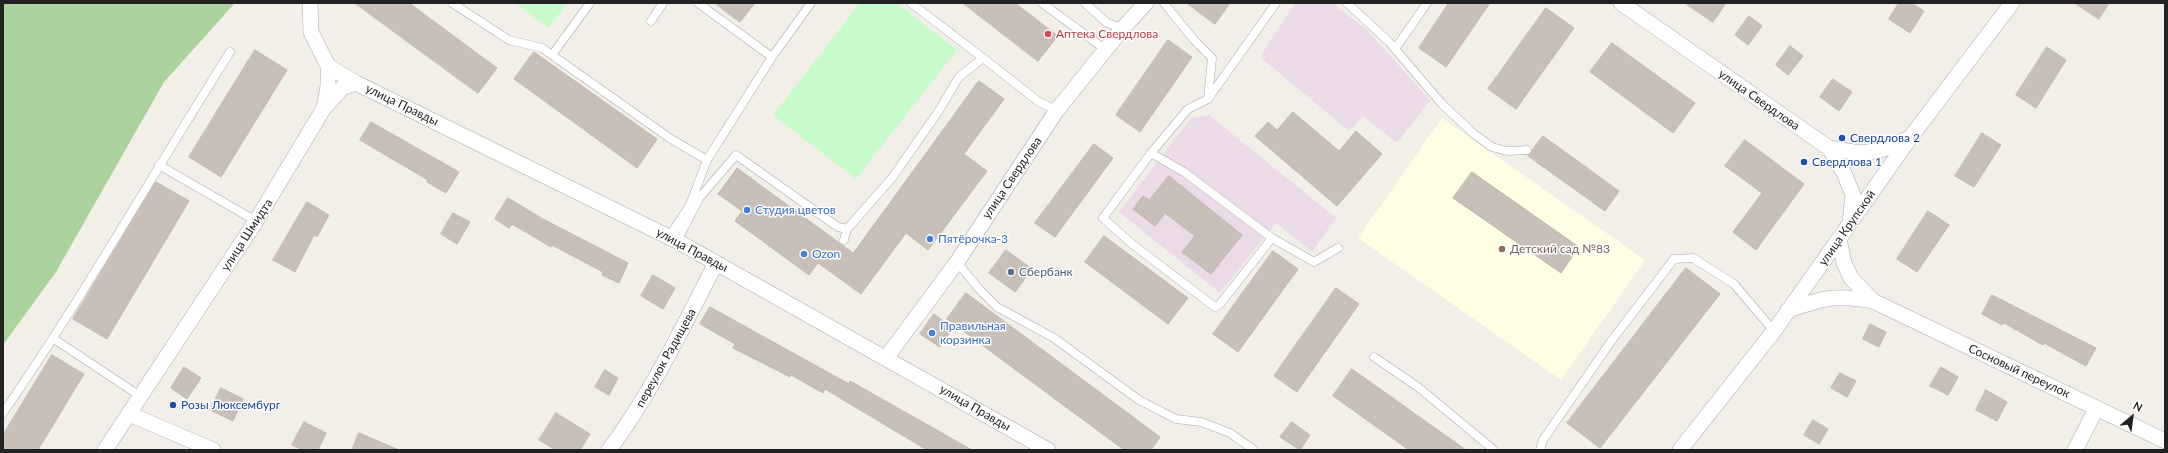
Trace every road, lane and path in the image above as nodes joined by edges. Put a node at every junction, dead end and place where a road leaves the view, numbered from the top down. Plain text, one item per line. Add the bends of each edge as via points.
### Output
1 (310, 3) edge
2 (452, 3) edge
3 (590, 3) edge
4 (663, 3) edge
5 (698, 3) edge
6 (811, 3) edge
7 (911, 3) edge
8 (1042, 3) edge
9 (1085, 3) edge
10 (1146, 3) edge
11 (1164, 3) edge
12 (1276, 3) edge
13 (1348, 3) edge
14 (1427, 3) edge
15 (1621, 3) edge
16 (2012, 3) edge
17 (651, 21) dead end
18 (1123, 28) junction
19 (1395, 49) junction
20 (1106, 50) junction
21 (230, 52) dead end
22 (552, 55) junction
23 (772, 57) junction
24 (982, 58) junction
25 (328, 66) junction
26 (356, 83) junction
27 (1208, 99) junction
28 (324, 108) junction
29 (1057, 110) junction
30 (1910, 138) junction
31 (1829, 148) junction
32 (1527, 150) dead end
33 (1151, 152) junction
34 (707, 160) junction
35 (159, 165) junction
36 (256, 221) junction
37 (1850, 223) junction
38 (847, 229) junction
39 (1272, 238) junction
40 (673, 239) junction
41 (1839, 239) junction
42 (844, 240) dead end
43 (1338, 248) dead end
44 (716, 262) junction
45 (957, 262) junction
46 (1873, 302) junction
47 (1788, 310) junction
48 (1774, 331) junction
49 (54, 339) junction
50 (1374, 357) dead end
51 (886, 358) junction
52 (140, 396) junction
53 (2096, 409) junction
54 (3, 413) edge
55 (129, 414) junction
56 (2165, 441) edge
57 (105, 450) edge
58 (213, 450) edge
59 (609, 450) edge
60 (1048, 450) edge
61 (1254, 450) edge
62 (1494, 450) edge
63 (1540, 450) edge
64 (1680, 450) edge
65 (2075, 450) edge

1 - 25 street, улица Шмидта via 311,32
2 - 22 lane via 509,40 542,48
3 - 22 lane
4 - 17 lane
5 - 23 lane
6 - 23 lane
7 - 24 lane
8 - 20 lane
9 - 18 lane via 1107,23
10 - 18 street, улица Свердлова
11 - 27 lane via 1212,58
12 - 27 lane
13 - 19 lane
14 - 19 lane
15 - 31 street, улица Свердлова
16 - 30 street, улица Крупской
18 - 20 street, улица Свердлова
19 - 32 lane via 1442,104 1474,134 1492,146 1508,151
20 - 29 street, улица Свердлова
21 - 35 lane
22 - 34 lane
23 - 34 lane
24 - 29 lane via 1039,102
24 - 38 lane via 959,77 892,178
25 - 26 street, улица Правды
25 - 28 street, улица Шмидта
26 - 28 street via 342,88
26 - 40 street, улица Правды
27 - 33 lane via 1188,109
28 - 36 street, улица Шмидта
29 - 45 street, улица Свердлова
30 - 31 street, улица Свердлова via 1881,150 1860,153
30 - 37 street, улица Крупской
31 - 37 street via 1853,195
33 - 39 lane via 1184,172
33 - 39 lane via 1103,218 1132,244 1215,307
34 - 40 lane via 690,205
35 - 36 lane
35 - 49 lane
36 - 52 street, улица Шмидта
37 - 41 street, улица Крупской
38 - 40 lane via 838,227 736,155 700,197
38 - 42 lane
39 - 43 lane via 1314,262
40 - 44 street, улица Правды
41 - 46 street, Сосновый переулок via 1844,263 1851,278
41 - 47 street, улица Крупской
44 - 51 street, улица Правды
44 - 59 street, переулок Радищева via 657,378
45 - 51 street, улица Свердлова
45 - 61 lane via 997,307 1054,338 1139,400 1176,419 1201,422 1230,433
46 - 47 street, Сосновый переулок via 1848,297 1826,298
46 - 53 street, Сосновый переулок
47 - 48 street, улица Крупской
48 - 63 lane via 1734,284 1693,258 1674,259 1612,340 1543,440
48 - 64 street, улица Крупской
49 - 52 lane
49 - 54 lane
50 - 62 lane via 1418,387
51 - 60 street, улица Правды
52 - 55 street, улица Шмидта
53 - 56 street, Сосновый переулок
53 - 65 street
55 - 57 street, улица Шмидта
55 - 58 street

